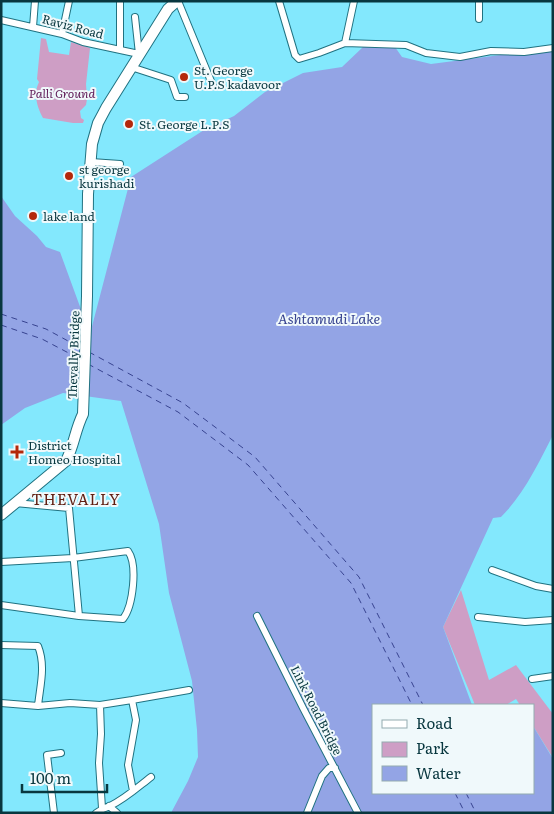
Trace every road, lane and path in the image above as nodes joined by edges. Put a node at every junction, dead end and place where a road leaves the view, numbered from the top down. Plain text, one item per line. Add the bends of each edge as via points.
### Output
1 (35, 1) edge
2 (69, 1) edge
3 (120, 1) edge
4 (178, 1) edge
5 (279, 1) edge
6 (361, 1) edge
7 (479, 1) edge
8 (354, 3) edge
9 (135, 17) dead end
10 (479, 19) dead end
11 (1, 20) edge
12 (33, 27) junction
13 (62, 34) junction
14 (345, 42) junction
15 (553, 48) edge
16 (120, 50) junction
17 (139, 54) junction
18 (130, 67) junction
19 (213, 86) dead end
20 (185, 97) dead end
21 (90, 162) junction
22 (120, 164) dead end
23 (16, 503) junction
24 (1, 515) edge
25 (73, 558) junction
26 (1, 562) edge
27 (492, 570) dead end
28 (553, 589) edge
29 (1, 605) edge
30 (79, 616) junction
31 (257, 616) dead end
32 (478, 617) dead end
33 (553, 620) edge
34 (1, 645) edge
35 (553, 676) edge
36 (532, 680) dead end
37 (189, 690) dead end
38 (132, 700) junction
39 (1, 703) edge
40 (100, 705) junction
41 (38, 706) junction
42 (61, 753) dead end
43 (335, 768) junction
44 (151, 777) dead end
45 (133, 792) junction
46 (106, 807) junction
47 (54, 813) edge
48 (96, 813) edge
49 (117, 813) edge
50 (307, 813) edge
51 (358, 813) edge

1 - 12 street
2 - 13 street
3 - 16 street
4 - 17 main road, Thevally Bridge via 168,9
4 - 19 street
5 - 14 street via 299,59
6 - 8 street
7 - 10 street
8 - 14 street
9 - 17 street
11 - 12 street, Raviz Road
12 - 13 street, Raviz Road
13 - 16 street, Raviz Road
14 - 15 street via 406,45 426,53 460,57 491,51 524,52
16 - 17 street, Raviz Road
17 - 18 main road, Thevally Bridge
18 - 20 street via 171,80 177,97
18 - 21 main road, Thevally Bridge via 98,123
21 - 22 street
21 - 23 main road, Thevally Bridge via 83,414 66,461
23 - 24 main road, Thevally Bridge
23 - 25 street via 69,508
25 - 26 street
25 - 30 street
25 - 30 street via 128,551 133,560 133,587 123,619
27 - 28 street
29 - 30 street
31 - 43 street, Link Road Bridge
32 - 33 street via 525,622
34 - 41 street via 39,648 42,677
35 - 36 street
37 - 38 street
38 - 40 street
38 - 45 street via 136,720 128,765
39 - 41 street
40 - 41 street
40 - 46 street via 99,763
42 - 47 street via 47,755
43 - 50 street via 328,768 322,776
43 - 51 street, Link Road Bridge
44 - 45 street
45 - 46 street
46 - 48 street
46 - 49 street

